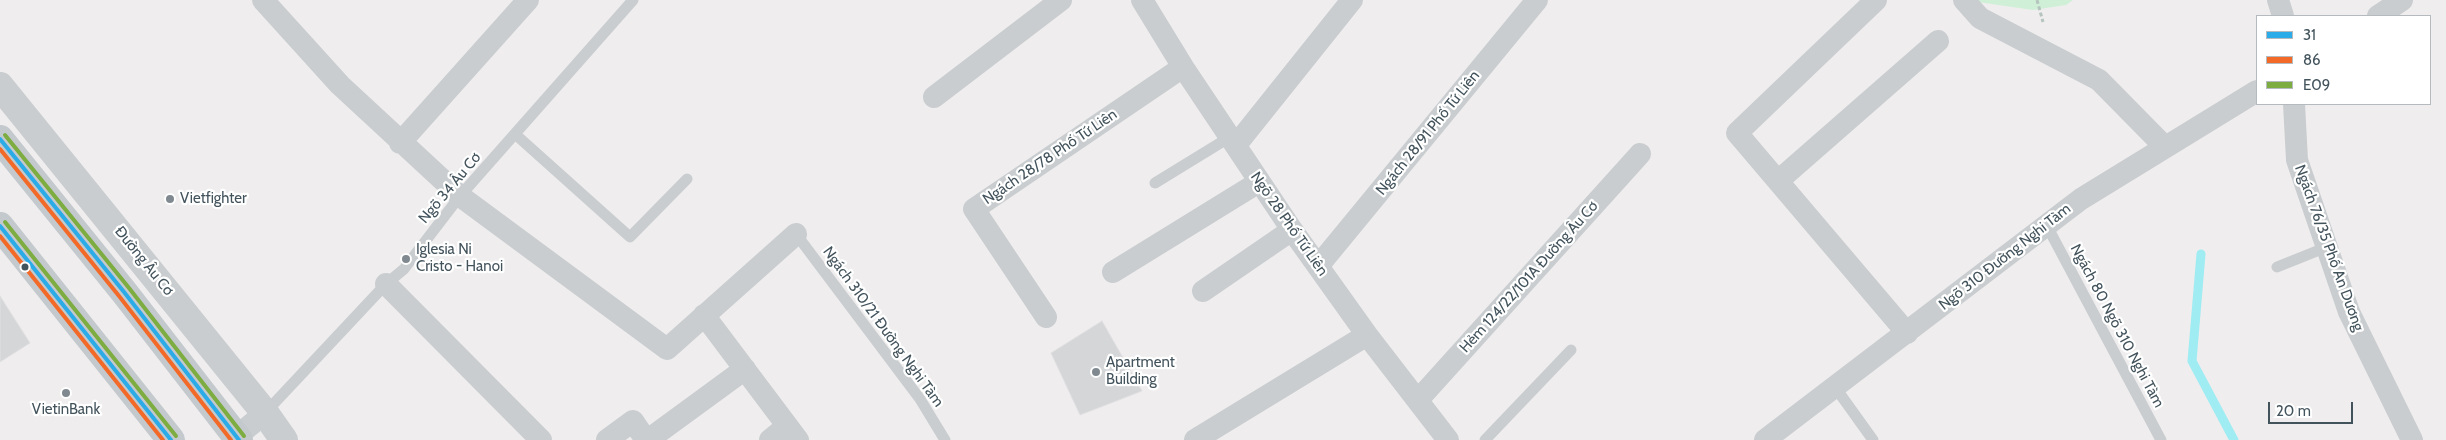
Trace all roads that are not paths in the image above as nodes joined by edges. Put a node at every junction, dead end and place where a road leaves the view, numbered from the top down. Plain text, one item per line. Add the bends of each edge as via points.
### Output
1 (263, 0) edge
2 (528, 0) edge
3 (633, 0) edge
4 (1061, 0) edge
5 (1352, 0) edge
6 (1537, 0) edge
7 (1876, 0) edge
8 (1964, 0) edge
9 (2278, 0) edge
10 (2402, 0) edge
11 (1150, 3) edge
12 (2283, 15) edge
13 (2380, 15) edge
14 (1938, 41) dead end
15 (1183, 67) junction
16 (0, 86) edge
17 (2256, 92) edge
18 (934, 97) dead end
19 (2294, 105) edge
20 (514, 134) junction
21 (0, 139) edge
22 (1233, 141) junction
23 (400, 143) junction
24 (2165, 147) junction
25 (1640, 154) dead end
26 (687, 179) dead end
27 (1778, 181) junction
28 (1259, 182) junction
29 (1155, 183) dead end
30 (460, 196) junction
31 (0, 226) edge
32 (2047, 226) junction
33 (1292, 230) junction
34 (796, 234) joint
35 (2327, 247) junction
36 (1319, 265) junction
37 (2277, 267) dead end
38 (1113, 272) dead end
39 (386, 284) junction
40 (1203, 291) dead end
41 (704, 315) junction
42 (1046, 317) dead end
43 (1907, 333) junction
44 (1367, 334) junction
45 (1570, 350) dead end
46 (745, 369) junction
47 (1835, 387) junction
48 (1418, 400) junction
49 (266, 413) junction
50 (793, 433) edge
51 (1439, 437) edge
52 (237, 438) edge
53 (171, 440) edge
54 (284, 440) edge
55 (540, 440) edge
56 (607, 440) edge
57 (647, 440) edge
58 (770, 440) edge
59 (945, 440) edge
60 (1195, 440) edge
61 (1485, 440) edge
62 (1765, 440) edge
63 (1873, 440) edge
64 (2161, 440) edge
65 (2412, 440) edge

1 - 23 street via 340,85
2 - 23 street
3 - 20 lane, Ngõ 34 Âu Cơ
4 - 18 street
5 - 22 street
6 - 36 street, Ngách 28/91 Phố Tứ Liên
7 - 27 street via 1738,133
8 - 24 street via 1980,18 2098,80
9 - 12 street
10 - 13 street
11 - 15 street, Ngõ 28 Phố Tứ Liên
14 - 27 street
15 - 22 street, Ngõ 28 Phố Tứ Liên
15 - 42 street, Ngách 28/78 Phố Tứ Liên via 974,209
16 - 49 street, Đường Âu Cơ
17 - 24 street, Ngõ 310 Đường Nghi Tàm
19 - 35 street, Ngách 76/35 Phố An Dương via 2297,160
20 - 26 lane via 630,237
20 - 30 lane, Ngõ 34 Âu Cơ
21 - 52 main road
22 - 28 street, Ngõ 28 Phố Tứ Liên
22 - 29 lane
23 - 30 street
24 - 32 street, Ngõ 310 Đường Nghi Tàm via 2081,199
25 - 48 street, Hẻm 124/22/101A Đường Âu Cơ
27 - 43 street
28 - 33 street, Ngõ 28 Phố Tứ Liên
28 - 38 street
30 - 39 lane, Ngõ 34 Âu Cơ via 404,269
30 - 41 street via 667,349
31 - 53 main road
32 - 43 street, Ngõ 310 Đường Nghi Tàm
32 - 64 lane, Ngách 80 Ngõ 310 Nghi Tàm
33 - 36 street, Ngõ 28 Phố Tứ Liên
33 - 40 street
34 - 41 street
34 - 59 lane, Ngách 310/21 Đường Nghi Tàm via 920,399
35 - 37 lane
35 - 65 street, Ngách 76/35 Phố An Dương via 2349,312
36 - 44 street, Ngõ 28 Phố Tứ Liên
39 - 49 lane, Ngõ 34 Âu Cơ
39 - 55 street
41 - 46 street
43 - 47 street, Ngõ 310 Đường Nghi Tàm
44 - 48 street, Ngõ 28 Phố Tứ Liên
44 - 60 street
45 - 61 lane
46 - 50 street
46 - 57 street
47 - 62 street, Ngõ 310 Đường Nghi Tàm
47 - 63 lane
48 - 51 street, Ngõ 28 Phố Tứ Liên
49 - 52 street
49 - 54 street, Đường Âu Cơ
50 - 58 street
56 - 57 street via 633,421

